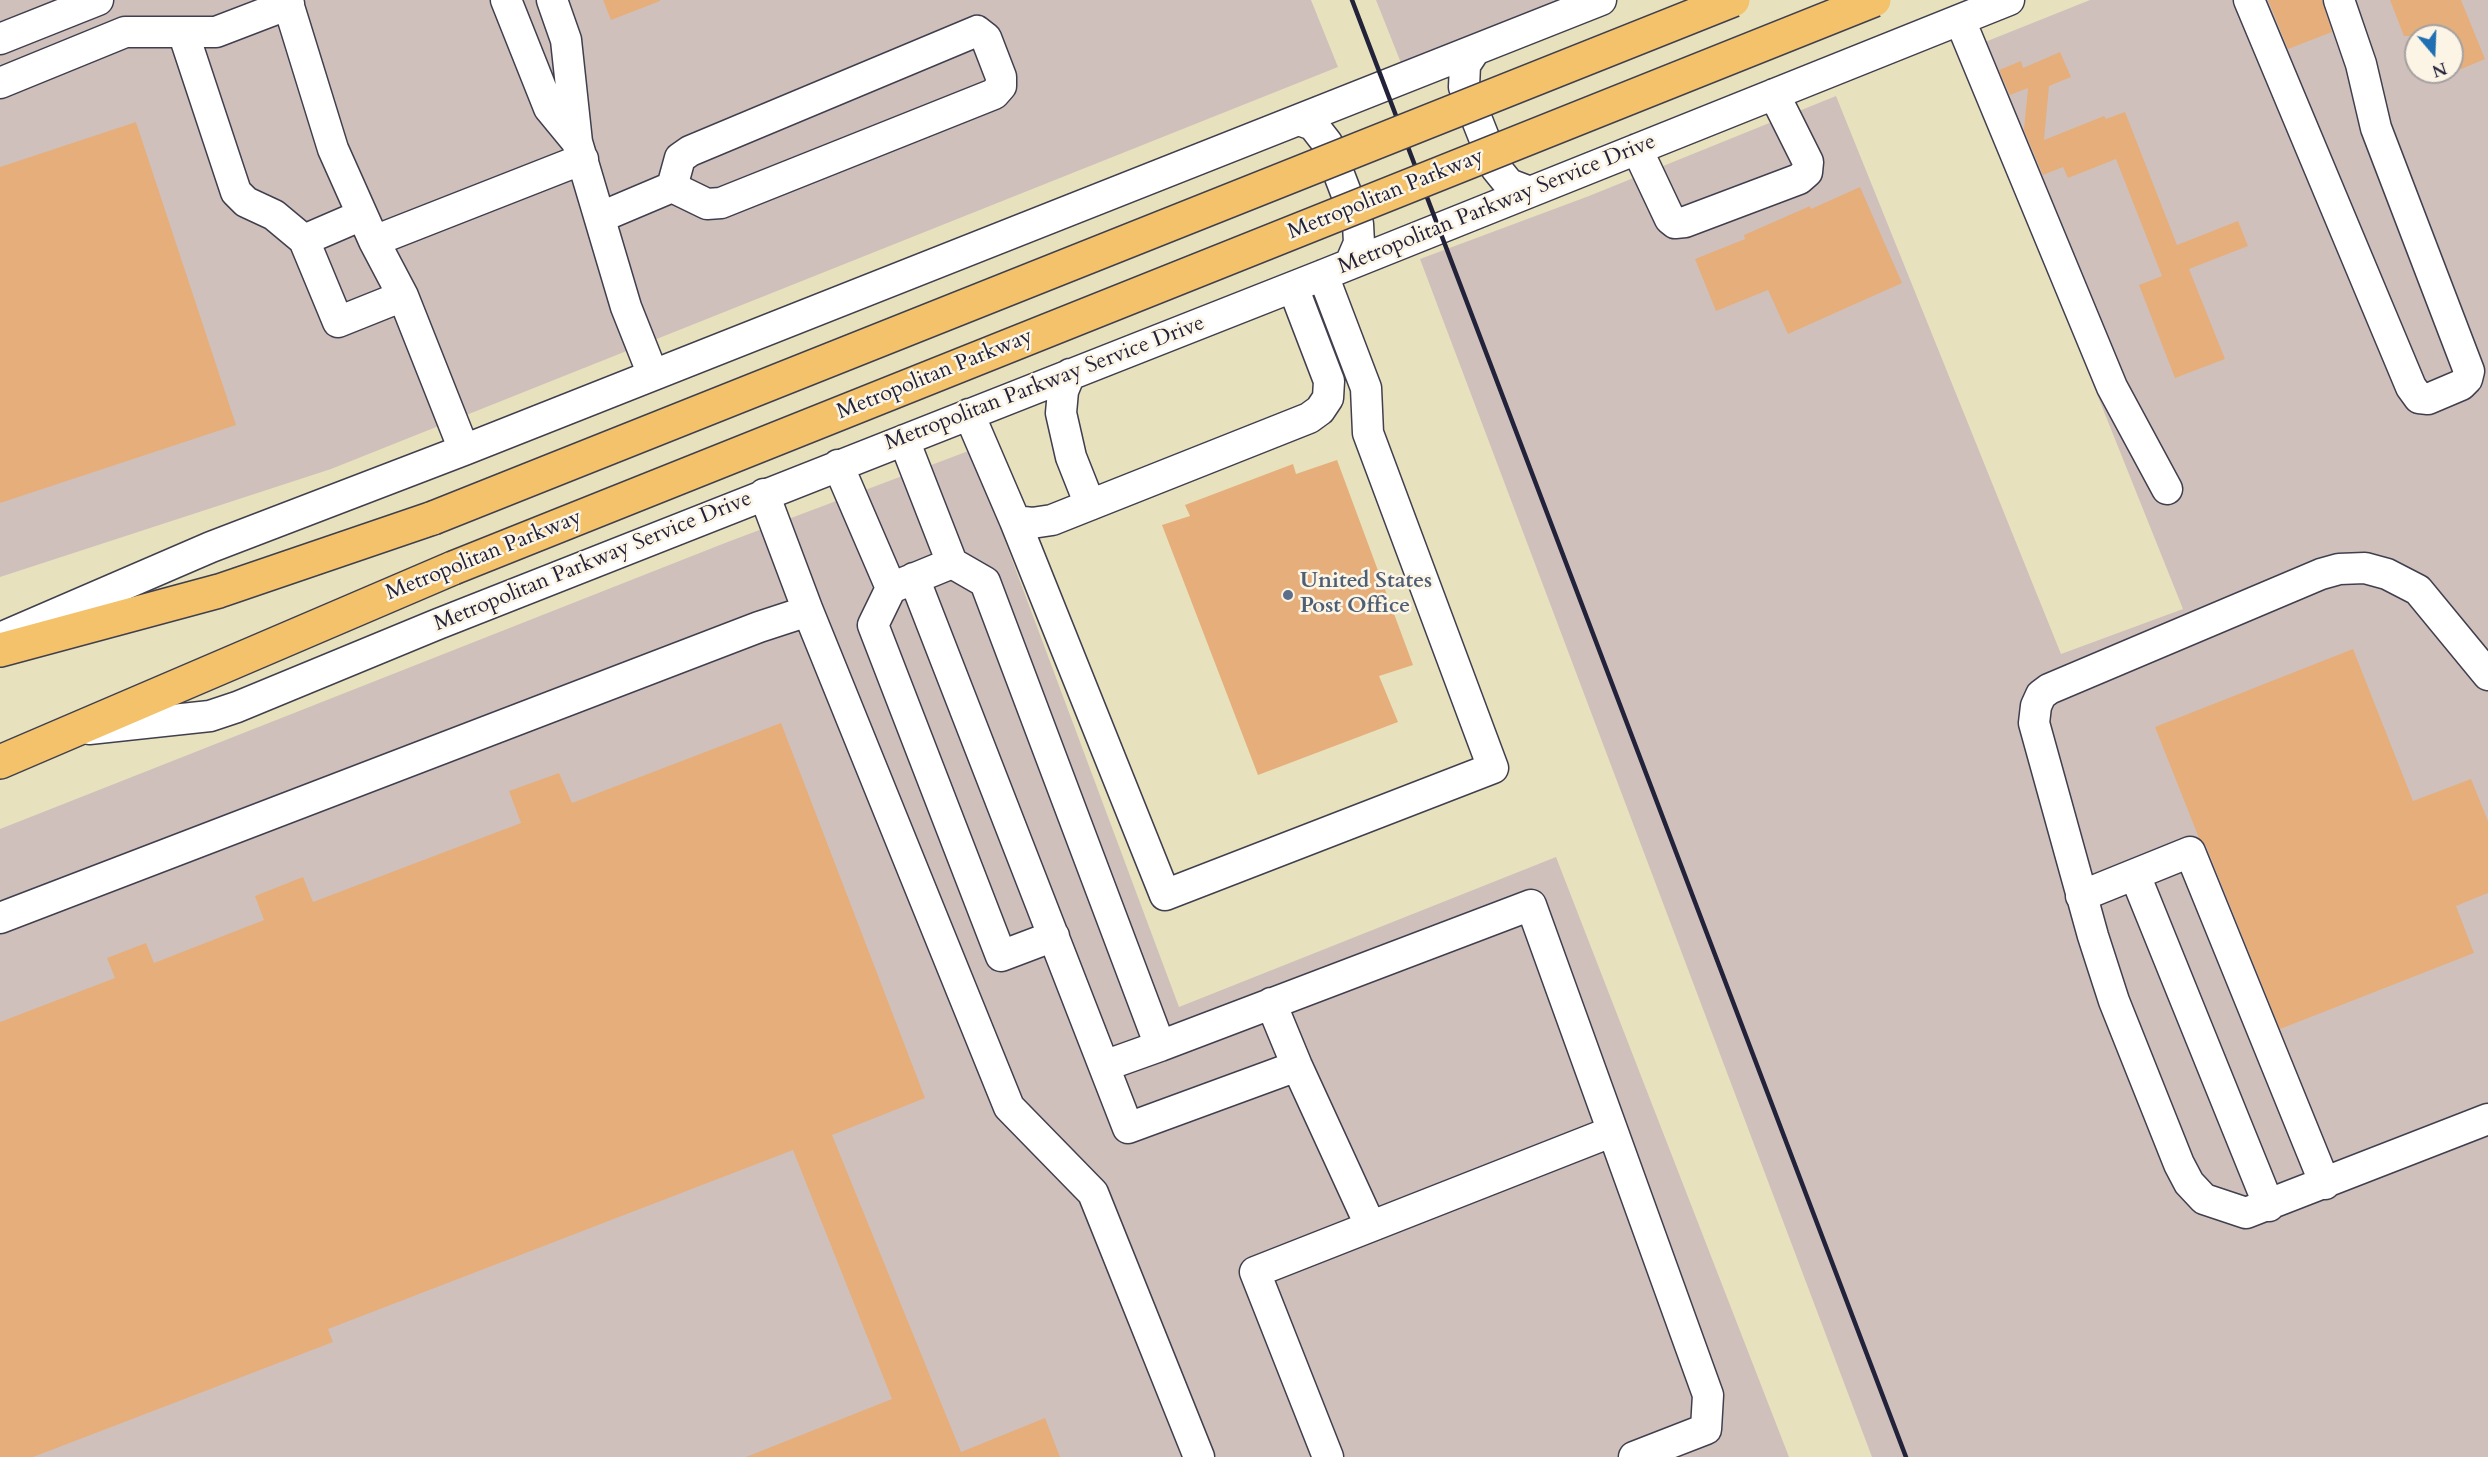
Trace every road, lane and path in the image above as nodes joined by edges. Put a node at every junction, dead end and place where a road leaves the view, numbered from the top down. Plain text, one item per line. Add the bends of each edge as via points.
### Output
1 (98, 0) edge
2 (506, 0) edge
3 (552, 0) edge
4 (1601, 0) edge
5 (1733, 0) edge
6 (1874, 0) edge
7 (2009, 0) edge
8 (2249, 0) edge
9 (2339, 0) edge
10 (288, 2) edge
11 (1960, 20) junction
12 (183, 32) junction
13 (0, 39) edge
14 (1475, 50) junction
15 (0, 83) edge
16 (1774, 94) junction
17 (1299, 120) junction
18 (1637, 149) junction
19 (580, 150) junction
20 (672, 188) junction
21 (1530, 192) junction
22 (602, 218) junction
23 (368, 228) junction
24 (304, 240) junction
25 (1337, 270) junction
26 (1293, 287) junction
27 (403, 296) junction
28 (1070, 374) junction
29 (653, 375) junction
30 (1328, 398) junction
31 (1367, 410) junction
32 (969, 414) junction
33 (904, 440) junction
34 (464, 450) junction
35 (838, 465) junction
36 (2167, 489) dead end
37 (764, 494) junction
38 (1090, 505) junction
39 (1015, 521) junction
40 (952, 563) junction
41 (903, 583) junction
42 (808, 611) junction
43 (0, 638) edge
44 (0, 650) edge
45 (2488, 675) edge
46 (71, 731) junction
47 (0, 762) edge
48 (2135, 875) junction
49 (2081, 896) junction
50 (0, 918) edge
51 (1054, 936) junction
52 (1271, 1002) junction
53 (1160, 1046) junction
54 (1104, 1066) junction
55 (1296, 1066) junction
56 (2488, 1119) edge
57 (1611, 1132) junction
58 (2325, 1184) junction
59 (2269, 1206) junction
60 (1370, 1225) junction
61 (1199, 1457) edge
62 (1328, 1457) edge
63 (1634, 1457) edge

1 - 13 street
2 - 19 street via 549,108
3 - 19 street via 566,40
4 - 14 street
5 - 44 main road, bridge via 434,518 219,591
6 - 46 main road, Metropolitan Parkway, bridge via 453,567
7 - 11 street, Metropolitan Parkway Service Drive
8 - 9 street via 2411,387 2419,398 2428,399 2461,385 2469,371 2376,128 2361,64
10 - 12 street via 216,32
10 - 23 street via 333,149
11 - 16 street, Metropolitan Parkway Service Drive
11 - 36 street via 2112,387
12 - 15 street via 125,32
12 - 24 street via 236,192 246,202 274,215
14 - 17 street
14 - 21 street via 1465,65 1464,87 1496,168 1509,184
16 - 18 street, Metropolitan Parkway Service Drive
16 - 18 street via 1808,162 1807,172 1799,179 1675,223
17 - 25 street via 1313,125 1327,143 1358,224 1359,243
17 - 29 street
18 - 21 street, Metropolitan Parkway Service Drive
19 - 22 street
19 - 23 street
20 - 20 street via 707,204 721,203 994,94 1001,77 986,38 977,31 690,151 680,158
20 - 22 street
21 - 25 street, Metropolitan Parkway Service Drive
22 - 29 street via 626,307
23 - 24 street
23 - 27 street
24 - 27 street via 338,322
25 - 26 street, Metropolitan Parkway Service Drive
25 - 31 street via 1366,388
26 - 28 street, Metropolitan Parkway Service Drive
26 - 30 street via 1329,381
27 - 34 street
28 - 32 street, Metropolitan Parkway Service Drive
28 - 38 street via 1061,413 1071,457
29 - 34 street
30 - 31 street
30 - 38 street via 1309,418
31 - 39 street via 1368,433 1493,768 1165,895
32 - 33 street, Metropolitan Parkway Service Drive
32 - 39 street
33 - 35 street, Metropolitan Parkway Service Drive
33 - 40 street
34 - 43 street via 211,547
35 - 37 street, Metropolitan Parkway Service Drive
35 - 41 street
37 - 42 street
37 - 46 street, Metropolitan Parkway Service Drive via 237,707 210,716
38 - 39 street via 1052,520
40 - 41 street
40 - 53 street via 985,582
41 - 51 street
41 - 51 street via 873,625 1001,956
42 - 50 street
42 - 61 street via 1009,1107 1093,1193
45 - 49 street via 2418,590 2387,574 2364,568 2320,574 2049,688 2036,706 2034,723
46 - 47 main road, Metropolitan Parkway
48 - 49 street
48 - 58 street via 2190,852
48 - 59 street
49 - 59 street via 2115,1001 2189,1184 2204,1200 2220,1206 2246,1213
51 - 54 street
52 - 53 street
52 - 55 street
52 - 57 street via 1531,904
53 - 54 street
54 - 55 street via 1128,1128
55 - 60 street
56 - 58 street
57 - 60 street
57 - 63 street via 1708,1395 1706,1429
58 - 59 street
60 - 62 street via 1255,1272

